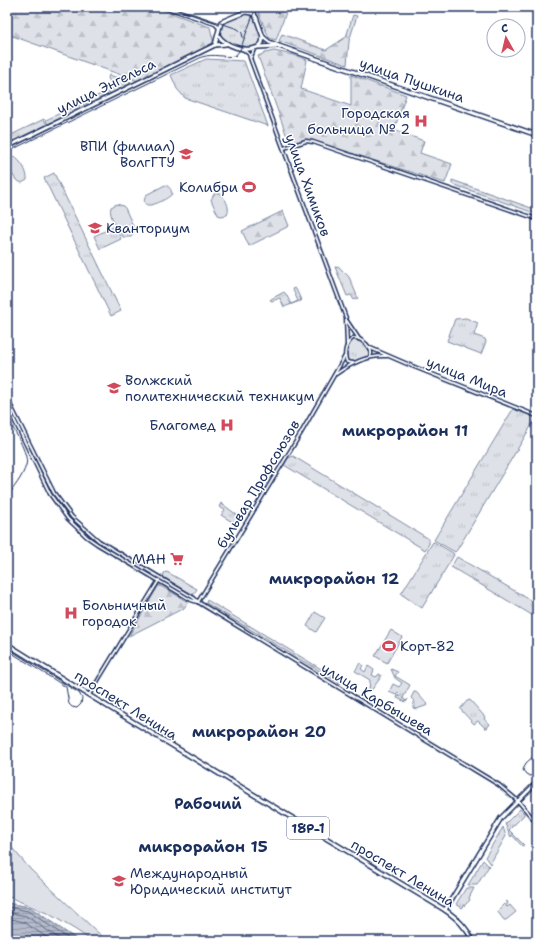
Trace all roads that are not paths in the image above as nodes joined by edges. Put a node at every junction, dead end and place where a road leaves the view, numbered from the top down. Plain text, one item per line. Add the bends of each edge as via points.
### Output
1 (164, 7) edge
2 (251, 7) edge
3 (245, 12) junction
4 (256, 17) junction
5 (221, 22) junction
6 (215, 24) junction
7 (219, 28) junction
8 (218, 35) junction
9 (264, 37) junction
10 (226, 44) junction
11 (215, 45) junction
12 (279, 46) junction
13 (258, 48) junction
14 (242, 49) junction
15 (254, 49) junction
16 (250, 58) junction
17 (537, 135) edge
18 (7, 147) edge
19 (284, 148) junction
20 (537, 219) edge
21 (346, 320) junction
22 (360, 340) junction
23 (347, 345) junction
24 (368, 347) junction
25 (345, 356) junction
26 (370, 357) junction
27 (390, 357) junction
28 (353, 363) junction
29 (334, 376) junction
30 (7, 398) edge
31 (7, 405) edge
32 (537, 416) edge
33 (160, 578) junction
34 (158, 581) junction
35 (201, 596) junction
36 (194, 598) junction
37 (198, 602) junction
38 (7, 644) edge
39 (89, 695) junction
40 (537, 782) edge
41 (518, 801) junction
42 (537, 823) edge
43 (445, 910) junction
44 (473, 941) edge

1 - 6 street
2 - 3 street
2 - 4 street
3 - 4 main road
3 - 5 main road
4 - 9 main road
5 - 6 street
5 - 7 main road
6 - 7 street
7 - 8 main road
8 - 10 main road
8 - 11 main road
9 - 12 main road, улица Пушкина
9 - 13 main road
10 - 11 main road, улица Энгельса
10 - 14 main road, улица Пушкина
11 - 18 main road, улица Энгельса
12 - 13 main road, улица Пушкина
12 - 17 main road, улица Пушкина
13 - 15 main road, улица Пушкина
14 - 15 main road, улица Пушкина
14 - 16 street, улица Химиков
15 - 16 street
16 - 19 street, улица Химиков
19 - 20 street via 306,141 313,142
19 - 21 street, улица Химиков
21 - 22 street, улица Химиков
21 - 23 street, улица Химиков
22 - 23 street via 353,338
22 - 24 street
23 - 25 street
24 - 26 street via 372,354
24 - 27 street, улица Мира
25 - 28 street via 347,362
25 - 29 street, бульвар Профсоюзов
26 - 27 street, улица Мира
26 - 28 street
27 - 32 street, улица Мира
28 - 29 street, бульвар Профсоюзов
29 - 35 street, бульвар Профсоюзов
30 - 33 street, улица Карбышева via 54,492 72,516 99,541
31 - 34 street, улица Карбышева via 50,494 68,519 87,537
33 - 34 street
33 - 36 street, улица Карбышева
34 - 37 street, улица Карбышева
34 - 39 street
35 - 36 street
35 - 37 street, бульвар Профсоюзов
36 - 37 street, улица Карбышева
37 - 41 street, улица Карбышева via 499,785
38 - 39 main road, проспект Ленина / 18Р-1
39 - 43 main road, проспект Ленина / 18Р-1
40 - 41 main road
41 - 42 street, улица Карбышева
41 - 43 main road via 501,818
43 - 44 main road, проспект Ленина / 18Р-1 via 462,923

